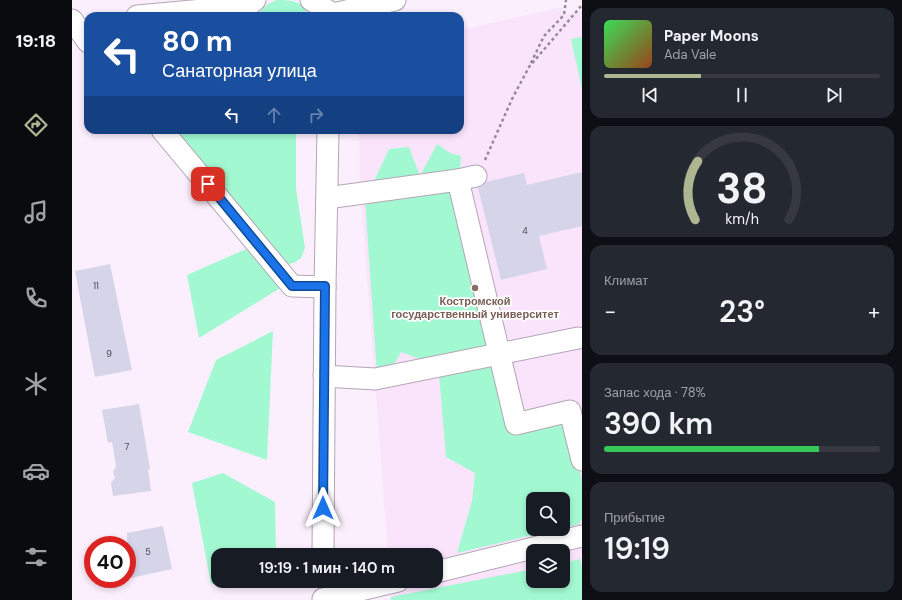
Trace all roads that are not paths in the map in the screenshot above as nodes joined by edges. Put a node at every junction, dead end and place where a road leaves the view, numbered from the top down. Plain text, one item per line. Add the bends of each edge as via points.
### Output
1 (255, 0) edge
2 (311, 0) edge
3 (395, 0) edge
4 (333, 10) edge
5 (181, 12) edge
6 (77, 22) edge
7 (84, 35) edge
8 (165, 134) edge
9 (328, 134) edge
10 (327, 198) junction
11 (325, 286) junction
12 (578, 338) dead end
13 (500, 354) junction
14 (324, 376) junction
15 (582, 460) edge
16 (582, 536) edge
17 (323, 548) edge
18 (443, 570) edge
19 (354, 588) edge
20 (323, 593) edge

1 - 5 street via 247,6
2 - 4 street
3 - 4 street
6 - 7 street
8 - 11 street via 292,286
9 - 10 street
10 - 11 street
10 - 13 street via 467,178
11 - 14 street
12 - 13 street
13 - 14 street via 375,379
13 - 15 street via 516,424 570,411
14 - 17 street
16 - 18 street
19 - 20 street

